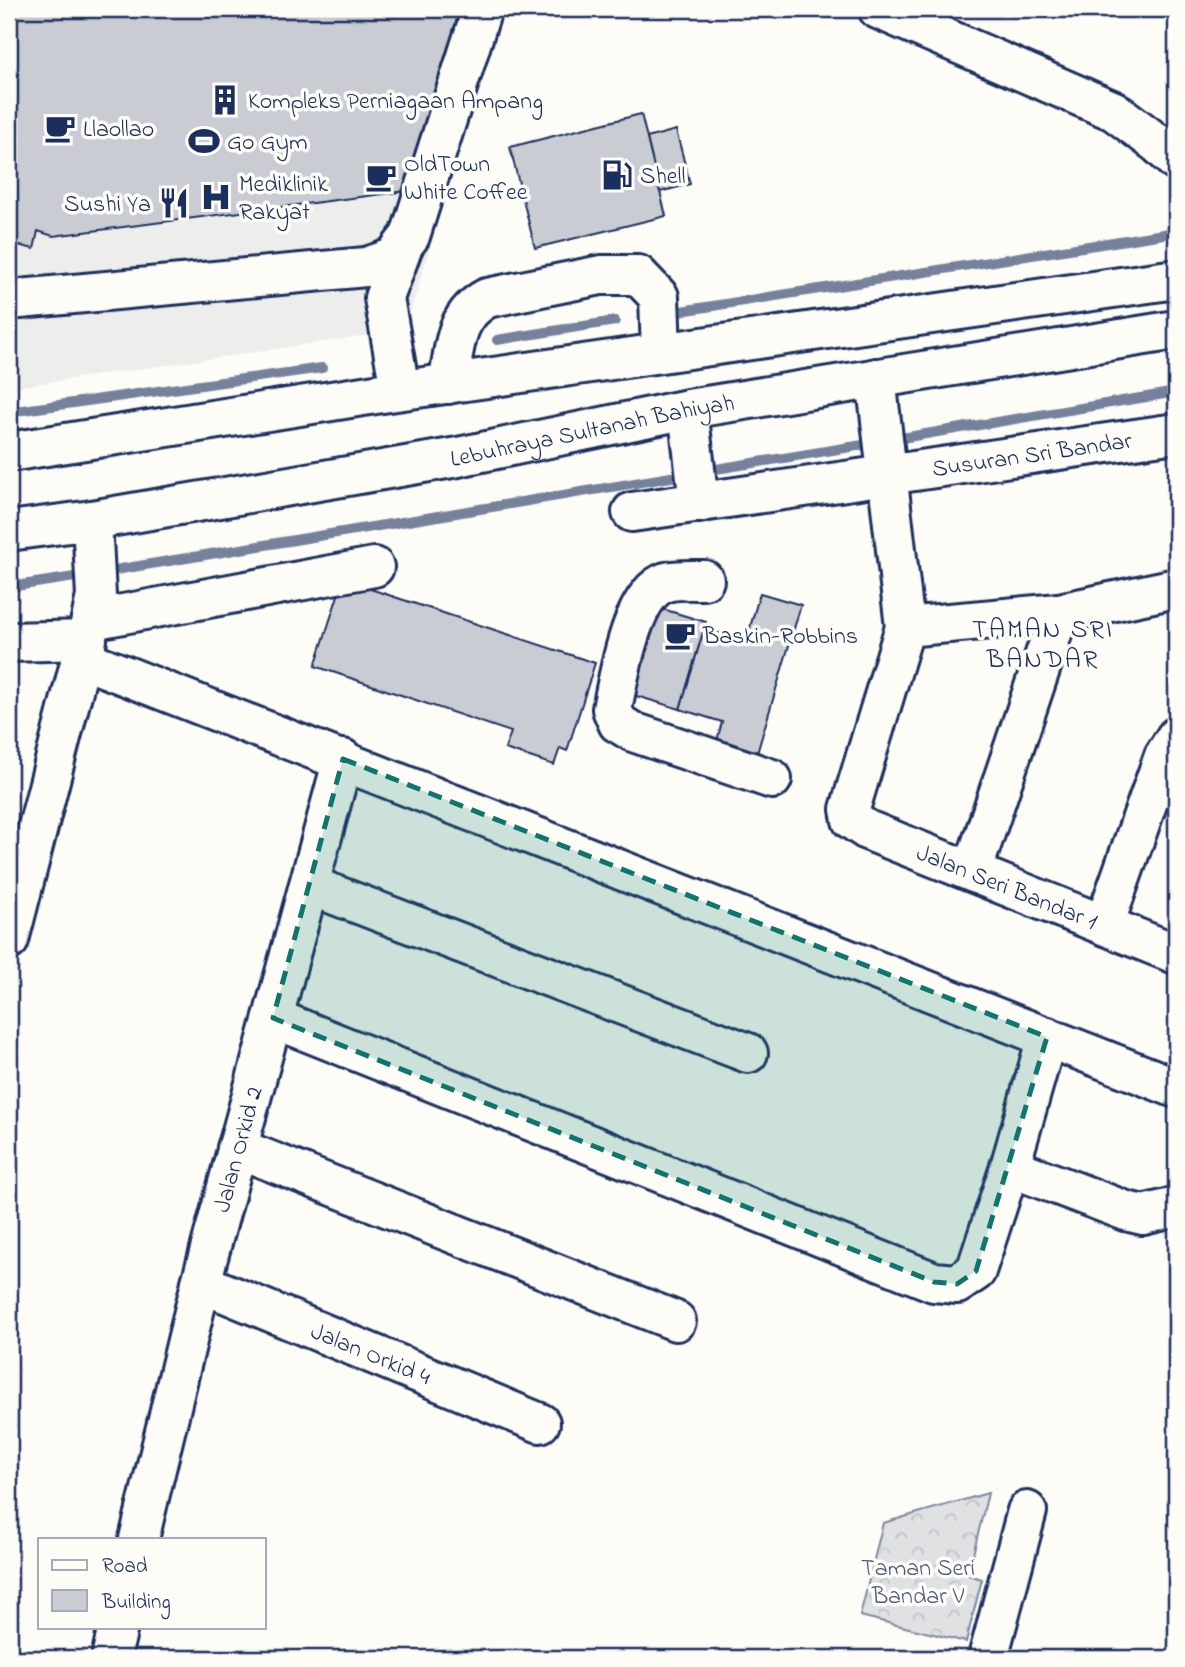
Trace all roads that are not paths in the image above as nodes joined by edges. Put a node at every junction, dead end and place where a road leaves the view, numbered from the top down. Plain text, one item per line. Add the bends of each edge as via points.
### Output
1 (482, 9) edge
2 (878, 9) edge
3 (1176, 162) edge
4 (402, 249) junction
5 (346, 268) junction
6 (1176, 279) edge
7 (384, 298) junction
8 (9, 300) edge
9 (1176, 330) edge
10 (661, 352) junction
11 (876, 378) junction
12 (448, 384) junction
13 (400, 390) junction
14 (688, 409) junction
15 (1176, 433) edge
16 (9, 452) edge
17 (887, 466) junction
18 (698, 495) junction
19 (632, 512) dead end
20 (9, 531) edge
21 (93, 536) junction
22 (374, 567) dead end
23 (704, 580) dead end
24 (1176, 588) edge
25 (1059, 613) junction
26 (905, 627) junction
27 (89, 629) junction
28 (9, 642) edge
29 (1176, 737) edge
30 (343, 759) junction
31 (772, 779) dead end
32 (972, 872) junction
33 (309, 886) junction
34 (1104, 925) junction
35 (9, 940) edge
36 (1176, 954) edge
37 (273, 1018) junction
38 (1047, 1037) junction
39 (748, 1053) dead end
40 (1176, 1088) edge
41 (237, 1148) junction
42 (1010, 1167) junction
43 (1176, 1207) edge
44 (201, 1283) junction
45 (676, 1321) dead end
46 (540, 1423) dead end
47 (1027, 1511) dead end
48 (139, 1538) edge
49 (118, 1628) edge
50 (111, 1658) edge
51 (988, 1658) edge

1 - 4 street
2 - 3 street via 1114,111
4 - 5 street via 378,264
4 - 7 street
5 - 7 street
5 - 8 street
6 - 10 street
7 - 13 street
9 - 11 street, Lebuhraya Sultanah Bahiyah
10 - 12 street
10 - 12 street via 659,297 638,275 601,275 486,298 471,306 461,318
11 - 14 street, Lebuhraya Sultanah Bahiyah
11 - 17 street
12 - 13 street
13 - 16 street
14 - 18 street
14 - 21 street, Lebuhraya Sultanah Bahiyah
15 - 17 street, Susuran Sri Bandar
17 - 18 street, Susuran Sri Bandar
17 - 26 street
18 - 19 street, Susuran Sri Bandar
20 - 21 street, Lebuhraya Sultanah Bahiyah
21 - 27 street
22 - 27 street
23 - 31 street via 666,582 651,593 639,611 611,709 633,732
24 - 25 street
25 - 26 street
25 - 32 street
26 - 32 street, Jalan Seri Bandar 1 via 849,809 852,820
27 - 28 street
27 - 30 street
27 - 35 street
29 - 34 street via 1164,756
30 - 33 street, Jalan Orkid 2
30 - 38 street
32 - 34 street, Jalan Seri Bandar 1
33 - 37 street, Jalan Orkid 2
33 - 39 street
34 - 36 street, Jalan Seri Bandar 1
37 - 41 street, Jalan Orkid 2
37 - 42 street via 934,1282 957,1284 976,1271
38 - 40 street
38 - 42 street
41 - 44 street, Jalan Orkid 2
41 - 45 street
42 - 43 street via 1126,1212 1143,1215
44 - 46 street, Jalan Orkid 4
44 - 48 street, Jalan Orkid 2
47 - 51 street
49 - 50 street

